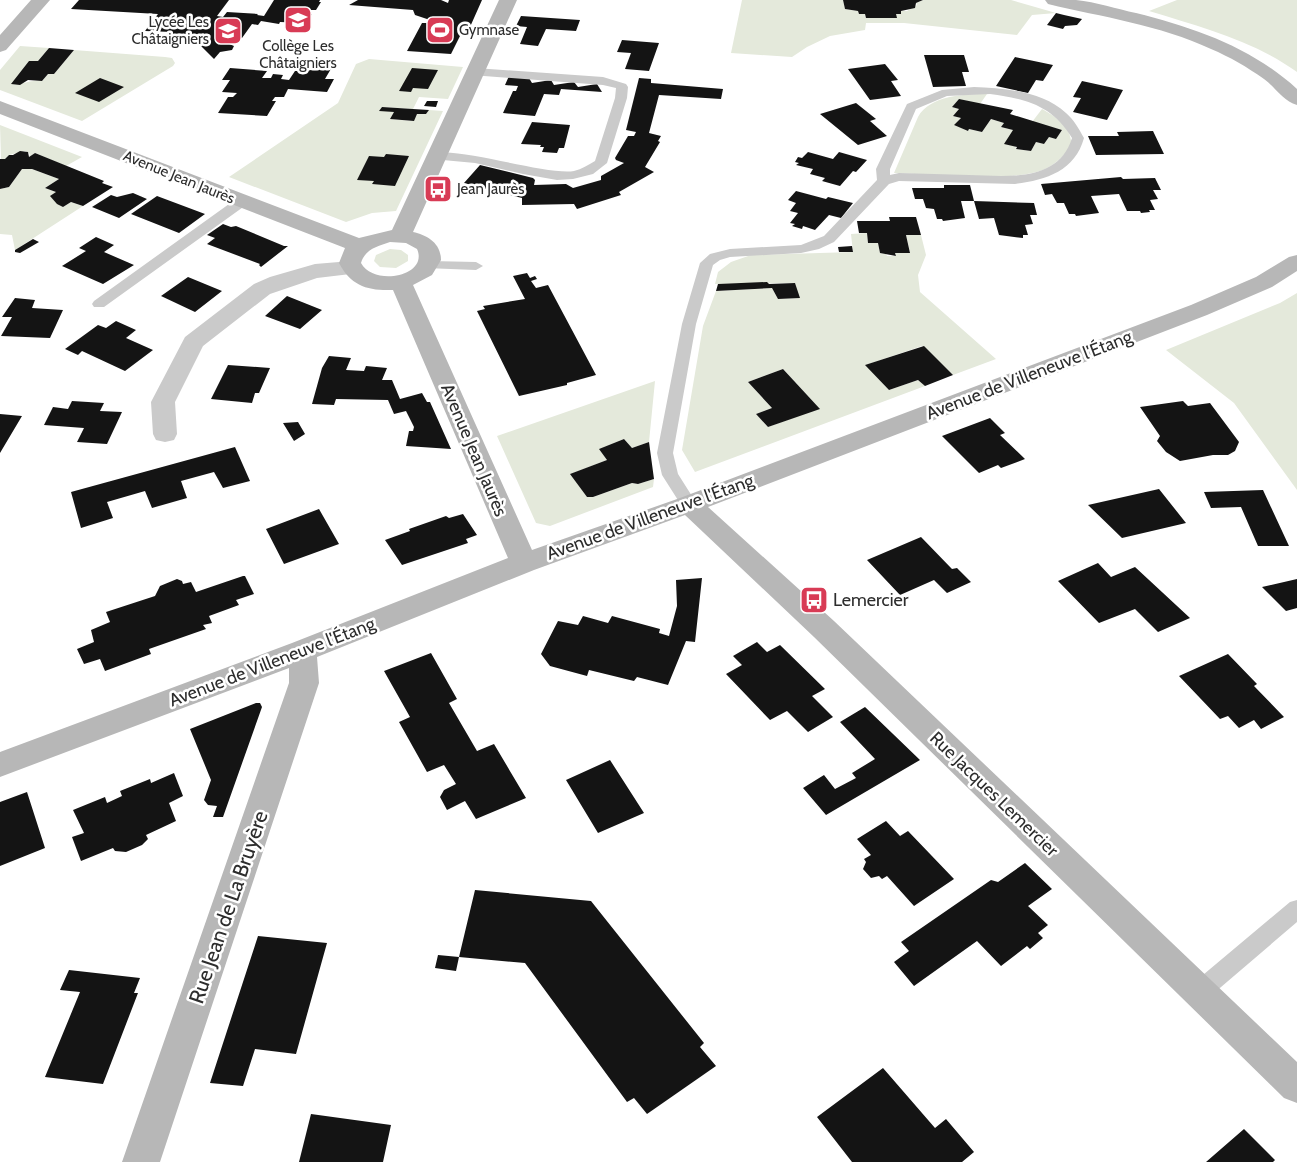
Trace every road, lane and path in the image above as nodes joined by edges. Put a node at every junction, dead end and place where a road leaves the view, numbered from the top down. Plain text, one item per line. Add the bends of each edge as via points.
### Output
1 (41, 0) edge
2 (508, 0) edge
3 (1054, 0) edge
4 (0, 46) edge
5 (475, 72) junction
6 (1297, 99) edge
7 (0, 107) edge
8 (437, 156) junction
9 (884, 181) junction
10 (241, 202) junction
11 (400, 236) junction
12 (359, 246) junction
13 (1297, 262) edge
14 (430, 265) junction
15 (476, 266) dead end
16 (351, 268) junction
17 (401, 282) junction
18 (99, 304) dead end
19 (165, 434) dead end
20 (689, 504) junction
21 (524, 564) junction
22 (302, 651) junction
23 (0, 765) edge
24 (1297, 909) edge
25 (1199, 992) junction
26 (1297, 1086) edge
27 (141, 1162) edge

1 - 4 street
2 - 5 street
3 - 6 street via 1166,28 1227,49 1258,67
5 - 8 street
5 - 8 lane via 604,81 622,87 601,163 595,169 580,174 552,176 474,159
7 - 10 street, Avenue Jean Jaurès
8 - 11 street
9 - 9 lane via 883,170 911,107 947,93 969,91 1020,95 1060,113 1078,138 1070,160 1034,178 899,178
9 - 20 lane via 829,239 801,248 730,253 707,263 689,324 665,453 670,475
10 - 12 street, Avenue Jean Jaurès
10 - 18 lane
11 - 12 street via 377,238
11 - 14 street via 422,242 432,256
12 - 16 street via 349,261
13 - 20 street, Avenue de Villeneuve l'Étang via 1264,282 1199,310
14 - 15 lane
14 - 17 street via 418,275
16 - 17 street via 370,282
16 - 19 street via 315,271 262,289 193,342 163,402
17 - 21 street, Avenue Jean Jaurès
20 - 21 street, Avenue de Villeneuve l'Étang
20 - 25 street, Rue Jacques Lemercier via 831,636
21 - 22 street, Avenue de Villeneuve l'Étang
22 - 23 street, Avenue de Villeneuve l'Étang
22 - 27 street, Rue Jean de La Bruyère via 304,683
24 - 25 lane
25 - 26 street, Rue Jacques Lemercier

